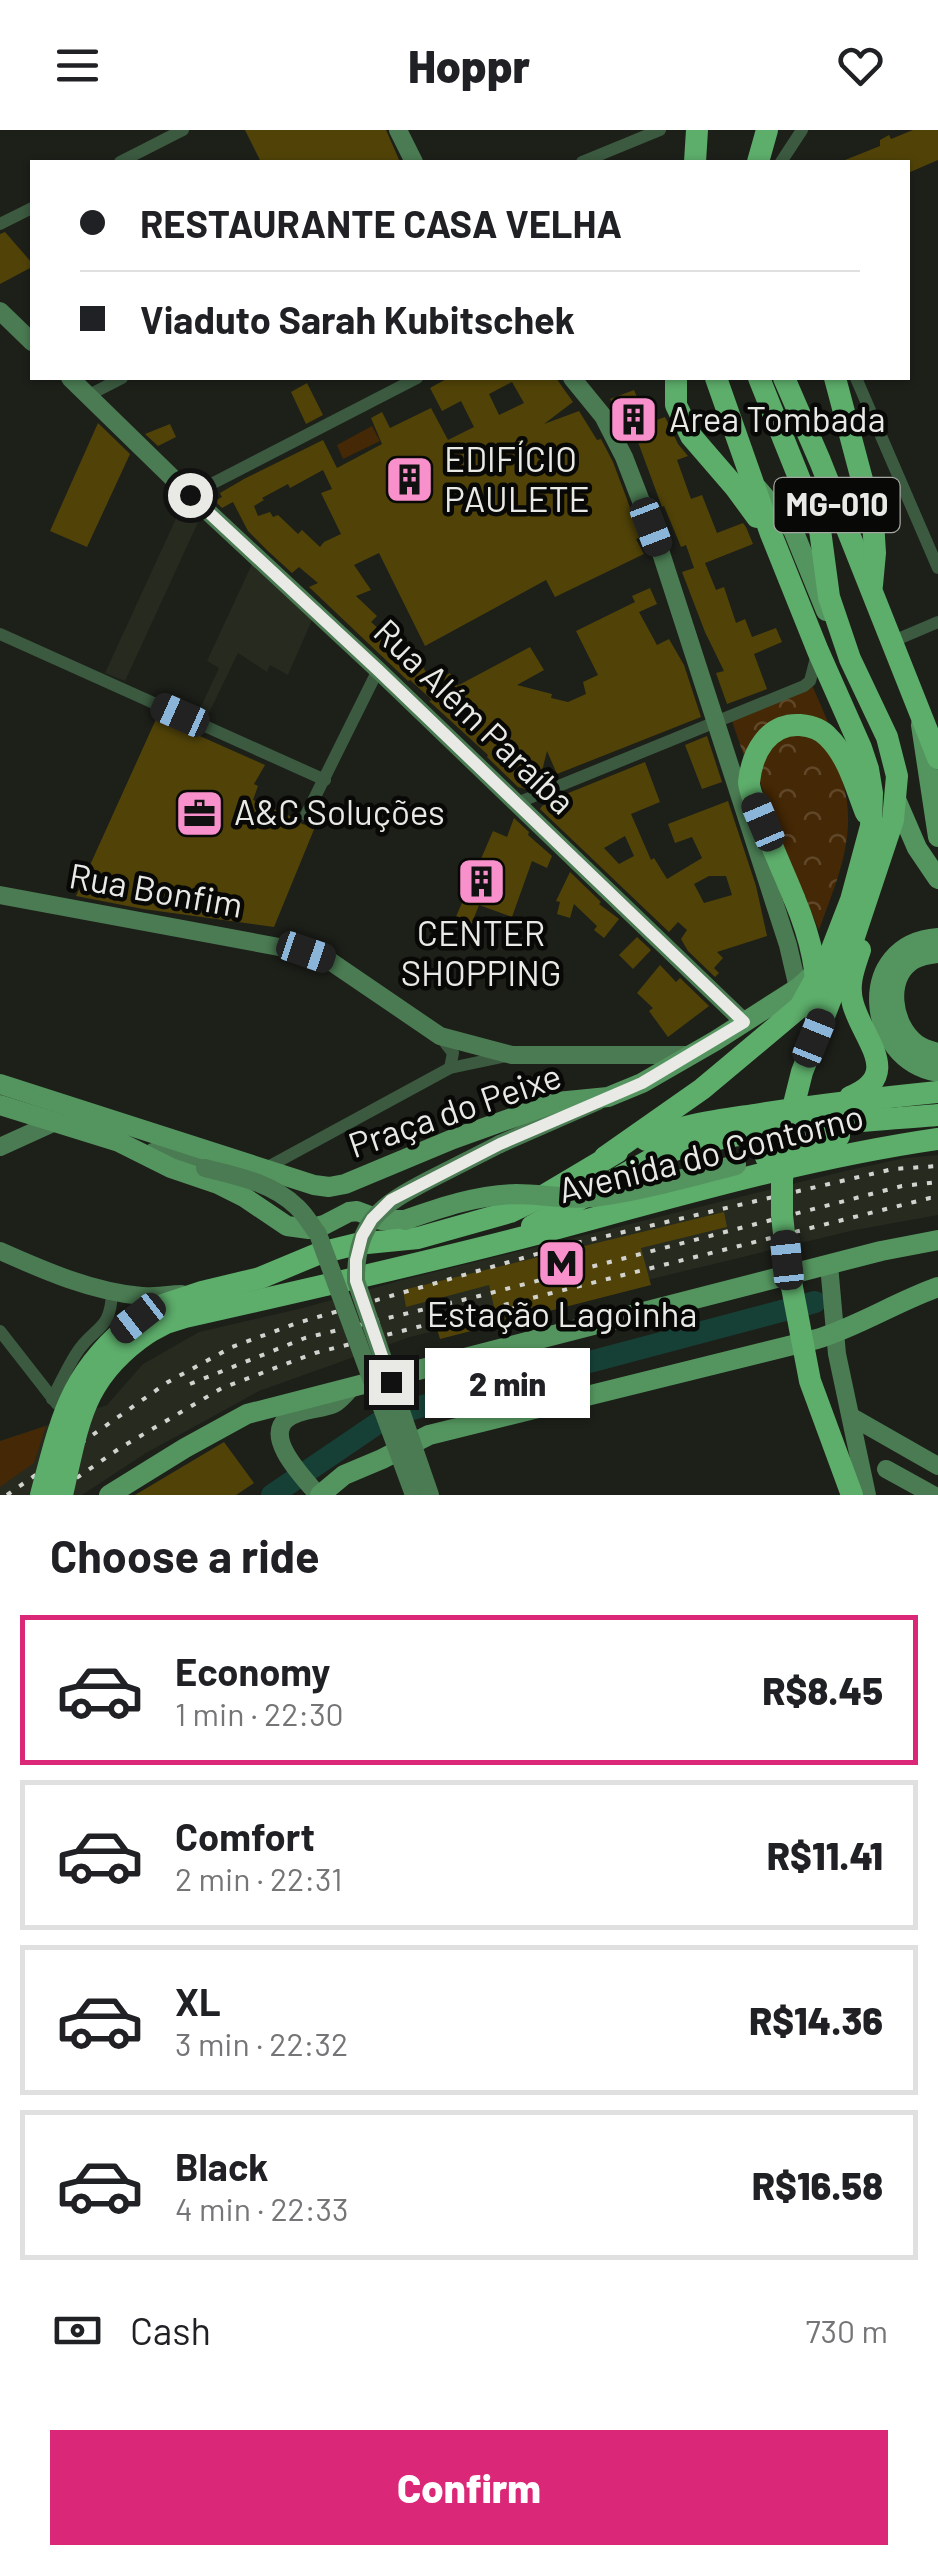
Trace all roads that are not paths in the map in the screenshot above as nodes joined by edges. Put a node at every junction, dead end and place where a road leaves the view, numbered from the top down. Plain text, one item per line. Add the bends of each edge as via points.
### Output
1 (184, 130) edge
2 (398, 130) edge
3 (660, 130) edge
4 (697, 130) edge
5 (768, 130) edge
6 (802, 130) edge
7 (124, 160) edge
8 (413, 160) edge
9 (587, 160) edge
10 (695, 160) edge
11 (759, 160) edge
12 (766, 160) edge
13 (782, 160) edge
14 (30, 209) edge
15 (0, 224) edge
16 (1, 315) edge
17 (30, 340) edge
18 (72, 380) edge
19 (118, 380) edge
20 (413, 380) edge
21 (574, 380) edge
22 (676, 380) edge
23 (717, 380) edge
24 (760, 380) edge
25 (785, 380) edge
26 (837, 380) edge
27 (857, 380) edge
28 (89, 396) junction
29 (755, 486) junction
30 (190, 495) junction
31 (770, 534) junction
32 (938, 568) edge
33 (871, 589) junction
34 (938, 622) edge
35 (0, 634) edge
36 (892, 642) junction
37 (818, 652) junction
38 (378, 670) junction
39 (920, 716) junction
40 (715, 722) junction
41 (938, 758) edge
42 (325, 780) junction
43 (888, 781) junction
44 (748, 786) junction
45 (517, 803) junction
46 (306, 815) dead end
47 (871, 826) junction
48 (938, 837) edge
49 (938, 879) edge
50 (0, 896) edge
51 (938, 938) edge
52 (938, 953) edge
53 (821, 967) junction
54 (798, 988) junction
55 (744, 1022) junction
56 (440, 1036) junction
57 (814, 1038) junction
58 (938, 1053) edge
59 (512, 1055) junction
60 (692, 1055) junction
61 (450, 1068) junction
62 (938, 1072) edge
63 (0, 1084) edge
64 (938, 1092) edge
65 (608, 1097) junction
66 (837, 1102) junction
67 (0, 1104) edge
68 (938, 1118) edge
69 (55, 1122) junction
70 (938, 1139) edge
71 (119, 1142) junction
72 (0, 1147) edge
73 (606, 1157) junction
74 (766, 1158) junction
75 (266, 1168) junction
76 (938, 1240) edge
77 (502, 1242) junction
78 (0, 1252) edge
79 (829, 1265) junction
80 (938, 1287) edge
81 (112, 1291) junction
82 (202, 1292) junction
83 (143, 1325) junction
84 (0, 1330) edge
85 (834, 1334) junction
86 (379, 1348) junction
87 (355, 1385) junction
88 (384, 1410) junction
89 (852, 1417) junction
90 (880, 1434) junction
91 (938, 1466) edge
92 (886, 1470) junction
93 (315, 1490) edge
94 (861, 1492) edge
95 (41, 1495) edge
96 (62, 1495) edge
97 (109, 1495) edge
98 (414, 1495) edge
99 (430, 1495) edge
100 (933, 1495) edge

1 - 7 street
2 - 8 street
3 - 9 street
4 - 10 highway
5 - 11 highway
5 - 12 highway
6 - 13 street
14 - 15 street
16 - 17 street
18 - 28 street, Rua Além Paraíba
19 - 28 street
20 - 30 street
21 - 40 street via 604,416 624,457
22 - 31 highway via 676,405 691,436
23 - 29 highway, MG-010
24 - 57 highway, bridge via 820,530 834,613 897,776 893,820
25 - 33 highway, MG-010
26 - 33 highway via 874,521
27 - 32 street
28 - 30 street, Rua Além Paraíba
29 - 31 highway, MG-010
29 - 43 main road via 793,530 880,742
30 - 38 street, Rua Além Paraíba
31 - 37 highway, MG-010
33 - 36 highway, MG-010
34 - 36 street
35 - 42 street
36 - 39 highway, MG-010
37 - 40 street via 804,686
37 - 47 highway, MG-010 via 868,769
38 - 42 street
38 - 45 street, Rua Além Paraíba
39 - 41 highway
39 - 48 main road
40 - 44 street
40 - 45 street
40 - 54 street
42 - 46 street
43 - 49 main road
43 - 66 highway via 890,847 850,982 878,1072 860,1093
44 - 47 highway via 757,750 772,732 810,726 827,735 843,757
44 - 57 highway, bridge via 815,958
45 - 55 street, Rua Além Paraíba
47 - 53 highway, MG-010 via 851,900
50 - 56 street, Rua Bonfim via 306,952
51 - 62 main road via 898,952 882,975 878,1001 891,1042 914,1064
52 - 58 main road via 904,968 894,997 909,1038
53 - 54 main road, Praça do Peixe
53 - 73 highway via 800,1007
54 - 55 main road, Praça do Peixe
55 - 60 main road, Praça do Peixe
56 - 59 street, Rua Bonfim
56 - 61 street via 453,1053
57 - 94 highway, bridge via 788,1128 782,1215 810,1380
59 - 60 street, Rua Bonfim
59 - 61 street
60 - 65 main road, Praça do Peixe
61 - 75 street
63 - 75 main road, Praça do Peixe
64 - 66 highway, Avenida do Contorno
65 - 75 main road, Praça do Peixe via 557,1102 345,1184 314,1185
65 - 86 street, bridge via 391,1200 372,1219 362,1236 356,1281
66 - 73 highway, Avenida do Contorno via 671,1129
67 - 69 main road
68 - 74 highway via 817,1140
68 - 77 highway, Avenida do Contorno via 755,1133 679,1148
69 - 71 main road
69 - 72 street
70 - 74 highway via 890,1139
70 - 77 highway, Avenida do Contorno via 754,1176
71 - 74 main road, bridge via 244,1197 287,1226 309,1230 350,1212 405,1220 478,1197 588,1198
71 - 88 street, bridge via 248,1180 298,1207 318,1234
73 - 82 highway, Avenida do Contorno via 510,1212 418,1238 340,1248
76 - 79 main road
77 - 83 highway, Avenida do Contorno
78 - 81 street
79 - 85 street
79 - 87 main road
80 - 85 main road
81 - 82 street
81 - 84 street via 108,1319 77,1352 55,1402
82 - 83 highway, Avenida do Contorno via 163,1305
83 - 95 highway, Avenida do Contorno, bridge via 100,1351 71,1394
83 - 96 highway, Avenida do Contorno, bridge via 92,1389
85 - 89 street
85 - 93 main road via 428,1434
86 - 88 street, bridge
86 - 99 street, bridge
87 - 93 street via 335,1403 284,1420 284,1450
87 - 97 main road via 247,1414
88 - 98 street, bridge
89 - 90 street
89 - 94 street
90 - 91 street
90 - 92 street
92 - 94 street
92 - 100 street

